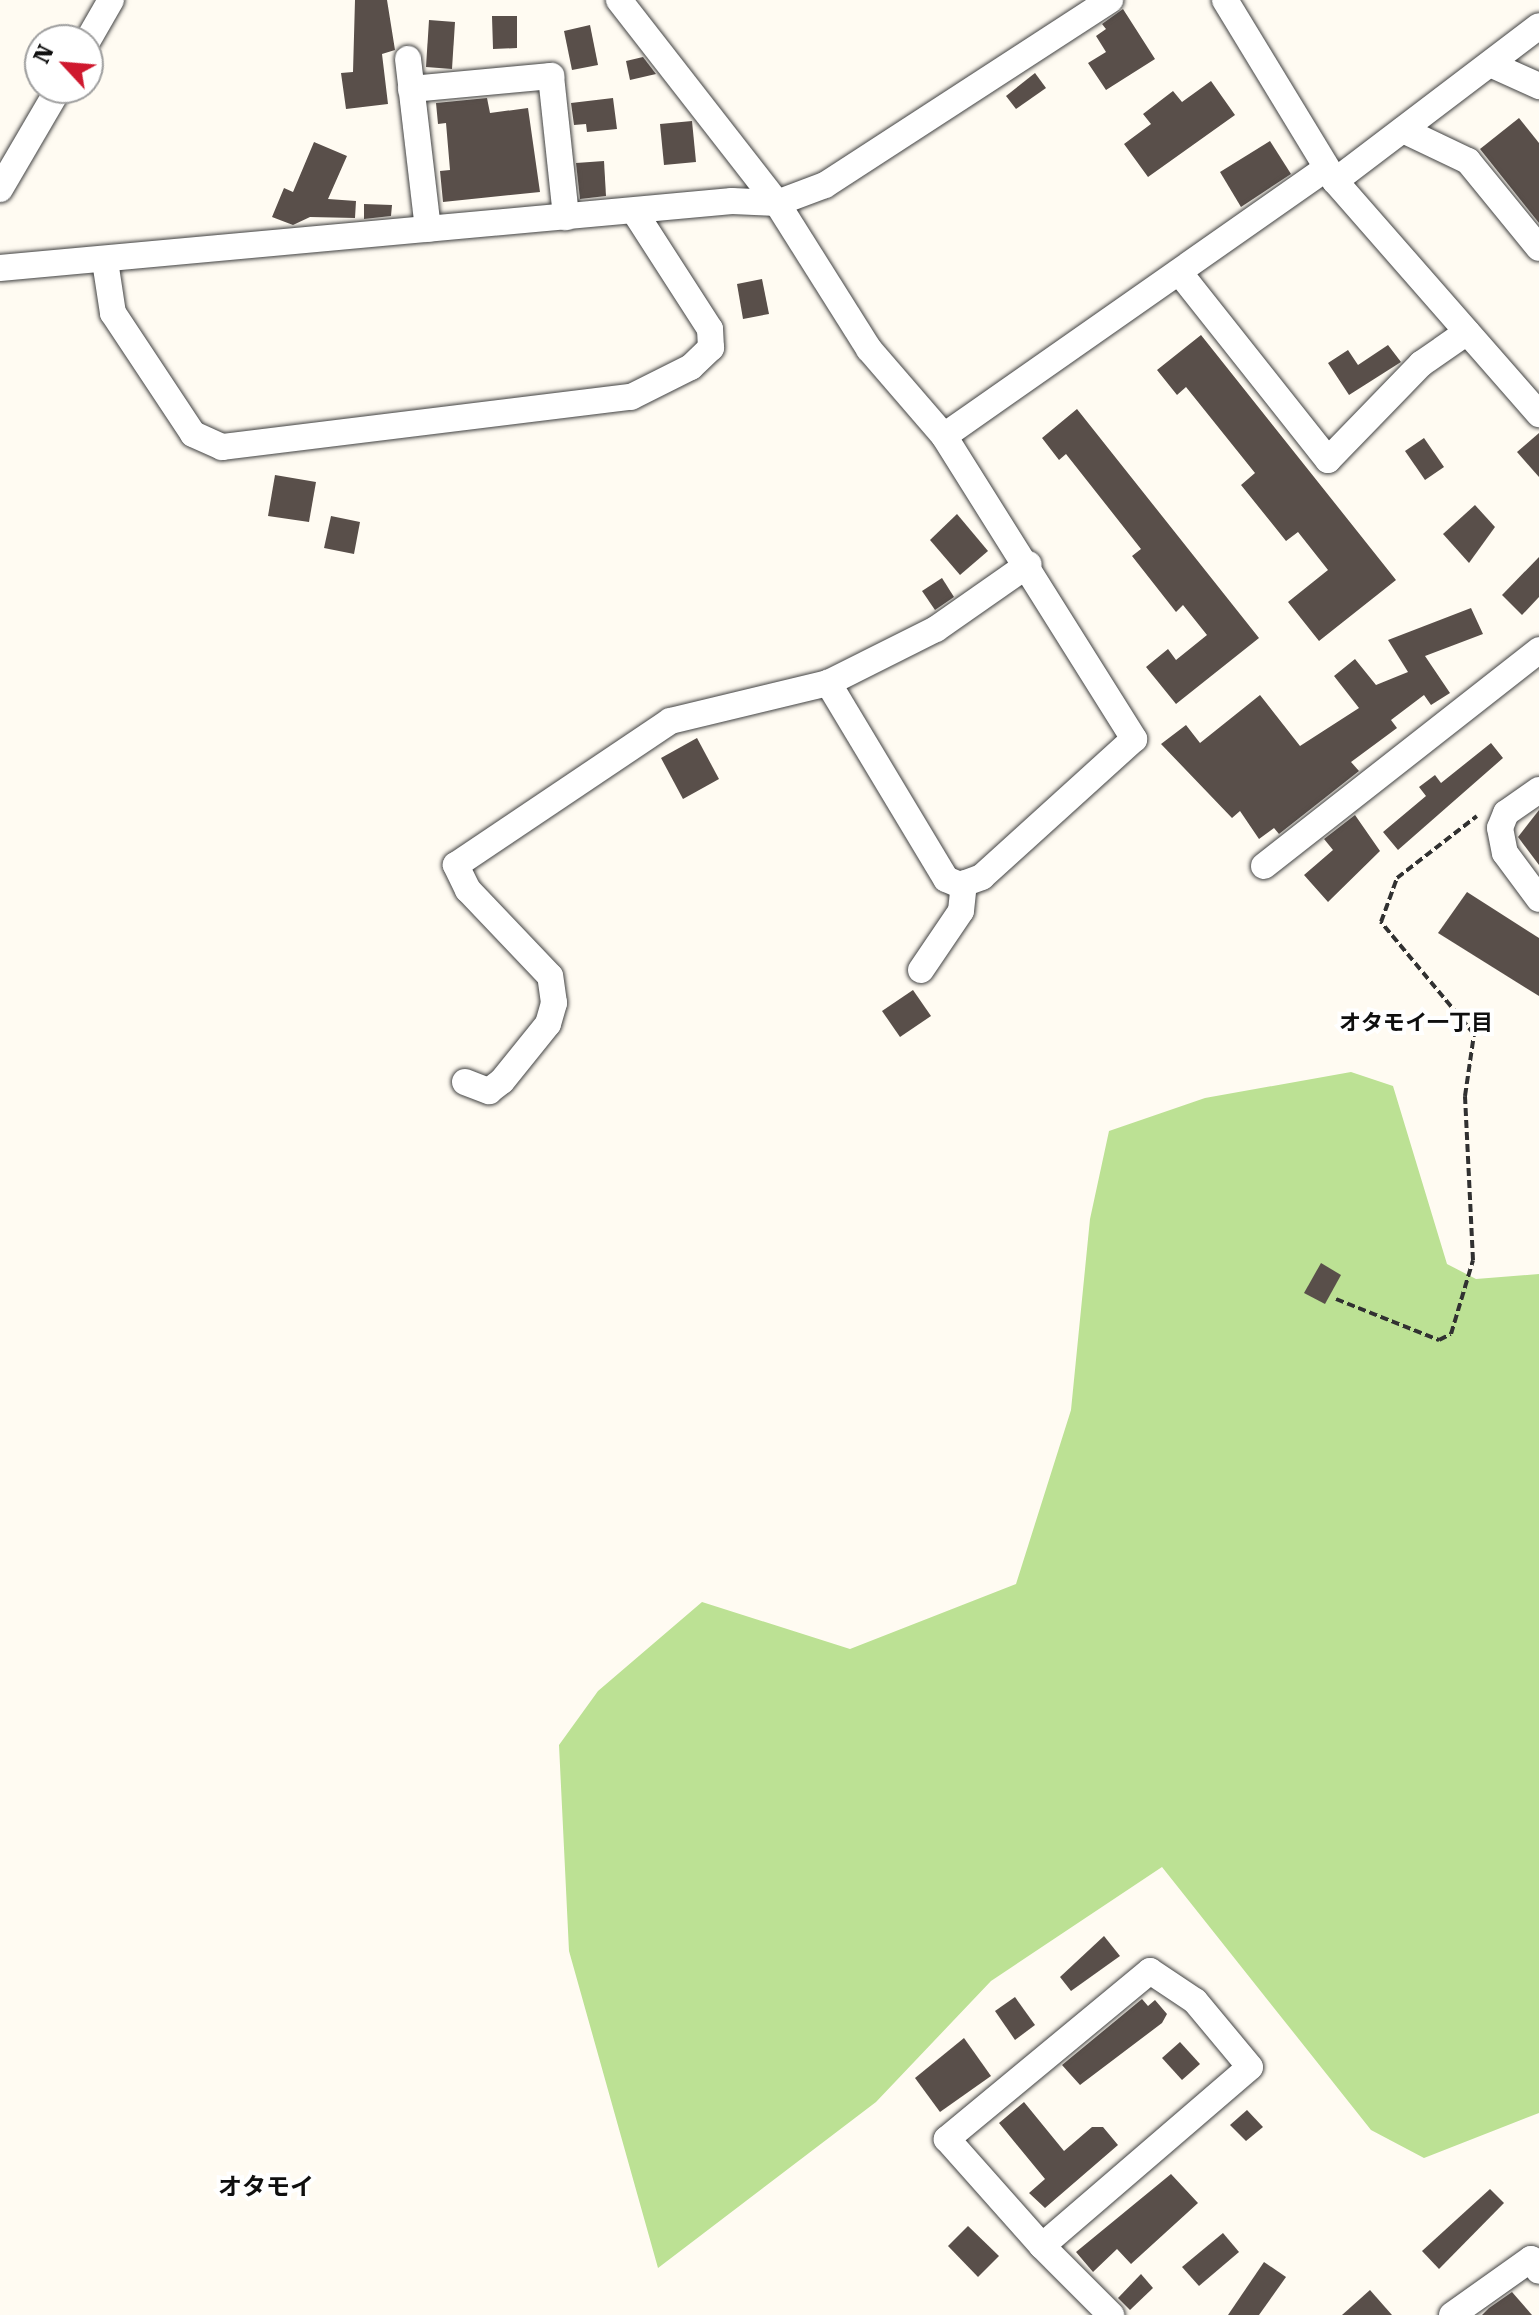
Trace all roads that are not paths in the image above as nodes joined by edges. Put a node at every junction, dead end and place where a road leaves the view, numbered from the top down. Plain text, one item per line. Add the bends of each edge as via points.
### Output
1 (111, 0) edge
2 (619, 0) edge
3 (1110, 0) edge
4 (1225, 0) edge
5 (97, 24) edge
6 (1539, 26) edge
7 (408, 59) dead end
8 (1490, 64) junction
9 (1539, 86) edge
10 (411, 89) junction
11 (50, 104) edge
12 (1403, 130) junction
13 (1331, 175) junction
14 (0, 189) edge
15 (777, 203) junction
16 (634, 211) junction
17 (566, 217) junction
18 (428, 229) junction
19 (1539, 248) edge
20 (105, 261) junction
21 (0, 268) edge
22 (1179, 272) junction
23 (1467, 332) junction
24 (1539, 414) edge
25 (944, 436) junction
26 (1029, 564) junction
27 (1539, 650) edge
28 (828, 683) junction
29 (1539, 790) edge
30 (1264, 866) dead end
31 (964, 883) junction
32 (1539, 899) edge
33 (921, 970) dead end
34 (465, 1082) dead end
35 (1042, 2246) junction
36 (1539, 2271) edge
37 (1111, 2315) edge
38 (1452, 2315) edge

1 - 5 street
2 - 15 street
3 - 15 street via 825,185
4 - 13 street
6 - 8 street
7 - 10 street
8 - 9 street
8 - 12 street
10 - 17 street via 551,76
10 - 18 street
11 - 14 street
12 - 13 street
12 - 19 street via 1468,161
13 - 22 street
13 - 23 street
15 - 16 street
15 - 25 street via 869,349
16 - 17 street
16 - 20 street via 710,329 711,348 691,367 631,397 222,447 193,434 113,313
17 - 18 street
18 - 20 street
20 - 21 street
22 - 23 street via 1328,460 1421,364
22 - 25 street
23 - 24 street
25 - 26 street
26 - 28 street via 936,629
26 - 31 street via 1134,739 982,877
27 - 30 street
28 - 31 street via 946,879
28 - 34 street via 670,721 456,865 487,912 550,976 554,1003 548,1024 502,1081 489,1091
29 - 32 street via 1506,813 1500,828 1505,853
31 - 33 street via 961,911
35 - 35 street via 1250,2067 1195,2001 1150,1971 947,2139
35 - 37 street
36 - 38 street via 1531,2259

